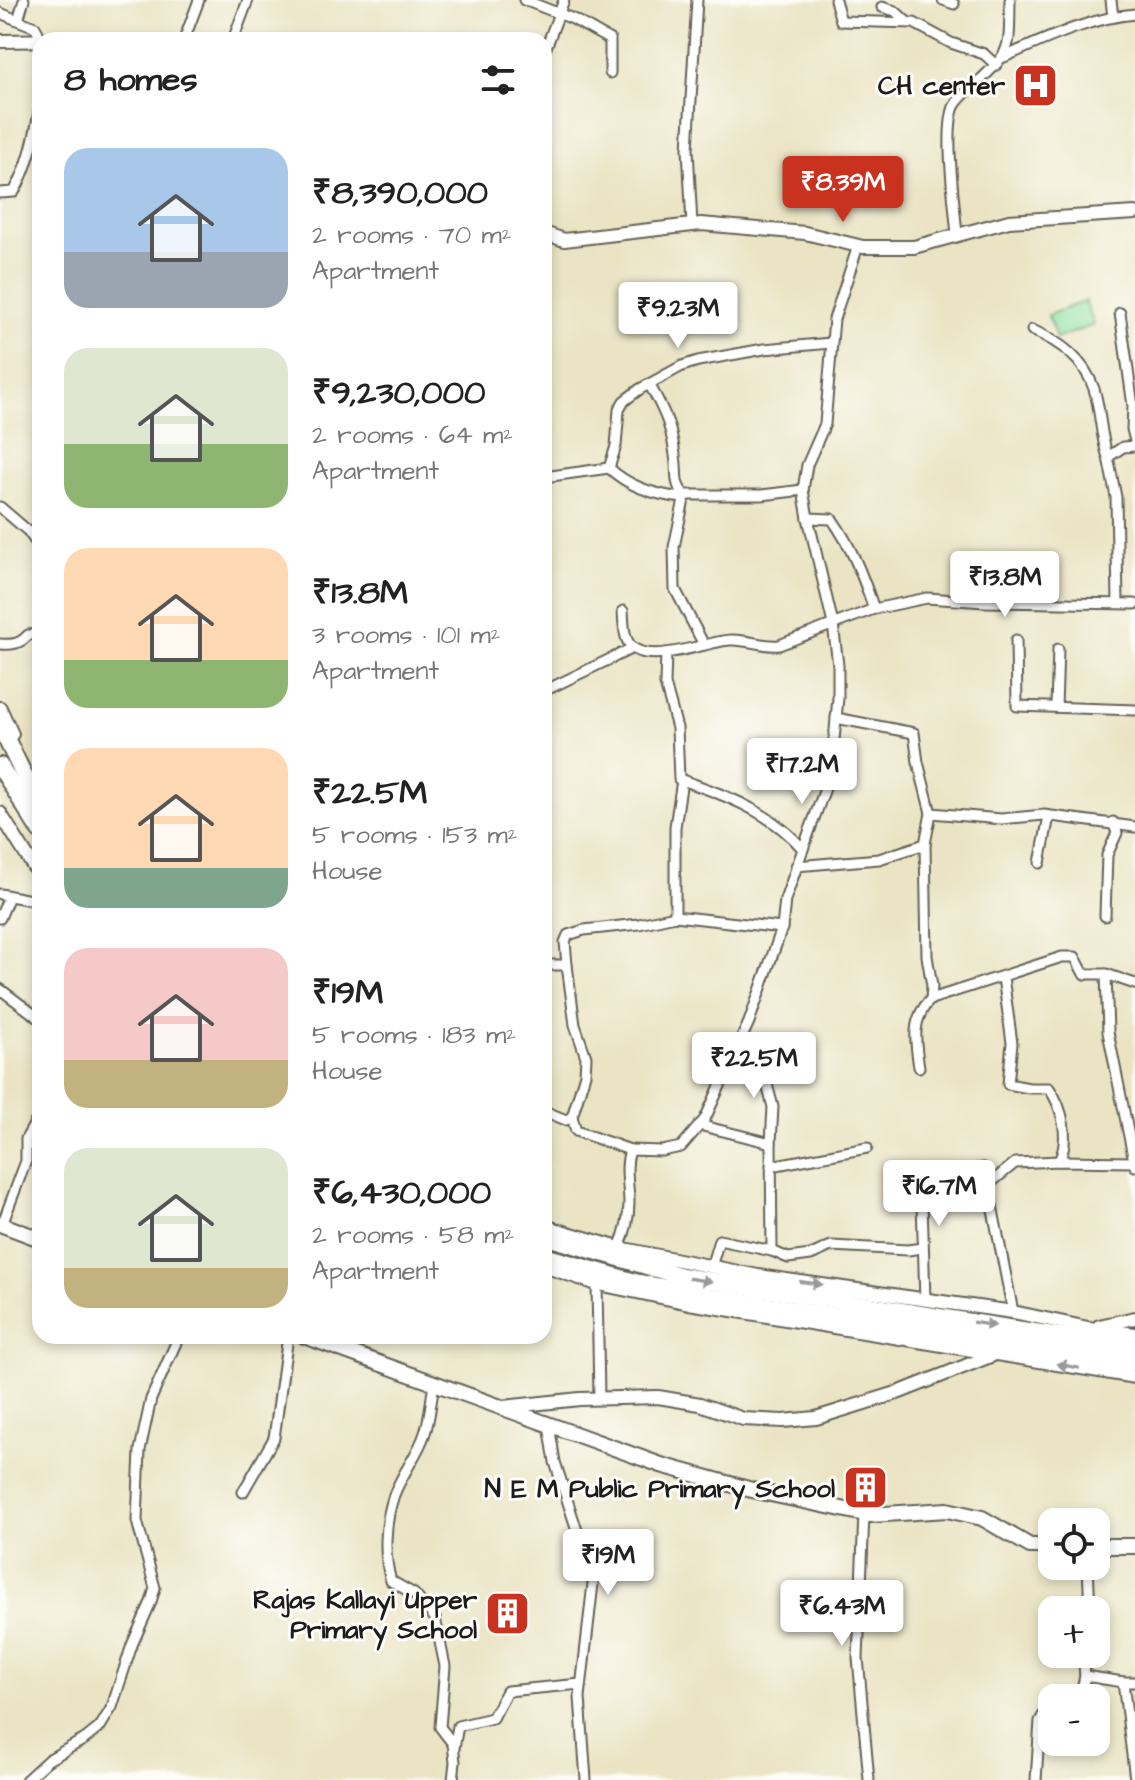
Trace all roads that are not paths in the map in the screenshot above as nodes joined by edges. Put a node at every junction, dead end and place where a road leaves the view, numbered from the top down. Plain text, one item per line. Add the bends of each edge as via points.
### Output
1 (24, 0) edge
2 (199, 0) edge
3 (248, 0) edge
4 (524, 0) edge
5 (564, 0) edge
6 (697, 0) edge
7 (835, 0) edge
8 (943, 0) edge
9 (1010, 0) edge
10 (1111, 0) edge
11 (954, 4) dead end
12 (882, 7) dead end
13 (0, 13) edge
14 (560, 14) junction
15 (1135, 14) edge
16 (1113, 17) junction
17 (18, 20) junction
18 (907, 22) junction
19 (38, 32) edge
20 (187, 32) edge
21 (236, 32) edge
22 (552, 34) edge
23 (32, 40) edge
24 (0, 41) edge
25 (1004, 57) junction
26 (996, 65) junction
27 (610, 73) dead end
28 (32, 147) edge
29 (0, 193) edge
30 (1135, 213) edge
31 (692, 225) junction
32 (552, 236) edge
33 (957, 236) junction
34 (858, 246) junction
35 (1120, 313) dead end
36 (1032, 330) dead end
37 (831, 343) junction
38 (649, 384) junction
39 (1135, 444) edge
40 (1108, 457) junction
41 (609, 468) junction
42 (552, 476) edge
43 (803, 490) junction
44 (684, 496) junction
45 (0, 507) edge
46 (808, 518) junction
47 (32, 537) edge
48 (1118, 602) junction
49 (1135, 604) edge
50 (874, 609) junction
51 (623, 611) dead end
52 (833, 624) junction
53 (32, 635) edge
54 (1016, 640) dead end
55 (0, 644) edge
56 (704, 645) junction
57 (633, 648) junction
58 (1058, 649) dead end
59 (666, 653) junction
60 (552, 687) edge
61 (1056, 707) junction
62 (0, 708) edge
63 (1135, 710) edge
64 (836, 718) junction
65 (0, 726) edge
66 (0, 766) edge
67 (32, 775) edge
68 (682, 780) junction
69 (32, 792) edge
70 (0, 813) edge
71 (931, 813) junction
72 (1049, 816) junction
73 (32, 818) edge
74 (1113, 822) junction
75 (1135, 827) edge
76 (925, 844) junction
77 (803, 849) junction
78 (1040, 863) dead end
79 (32, 864) edge
80 (796, 866) junction
81 (4, 895) edge
82 (32, 900) edge
83 (675, 916) junction
84 (1105, 916) dead end
85 (0, 918) edge
86 (782, 928) junction
87 (552, 965) edge
88 (567, 965) junction
89 (1106, 974) junction
90 (1003, 977) junction
91 (1135, 984) edge
92 (0, 989) edge
93 (931, 999) junction
94 (32, 1013) edge
95 (732, 1061) junction
96 (919, 1067) dead end
97 (552, 1114) edge
98 (572, 1117) junction
99 (699, 1125) junction
100 (32, 1128) edge
101 (771, 1143) junction
102 (867, 1148) dead end
103 (630, 1150) junction
104 (1059, 1161) junction
105 (1135, 1164) edge
106 (771, 1166) junction
107 (988, 1185) junction
108 (1, 1225) edge
109 (552, 1228) edge
110 (32, 1236) edge
111 (552, 1238) edge
112 (619, 1248) junction
113 (922, 1248) junction
114 (772, 1251) junction
115 (552, 1258) edge
116 (711, 1267) junction
117 (552, 1269) edge
118 (597, 1283) junction
119 (925, 1300) junction
120 (1013, 1312) junction
121 (1135, 1318) edge
122 (1088, 1328) junction
123 (1135, 1334) edge
124 (175, 1344) edge
125 (287, 1344) edge
126 (326, 1344) edge
127 (1135, 1348) edge
128 (1001, 1353) junction
129 (1135, 1363) edge
130 (1135, 1377) edge
131 (434, 1384) junction
132 (599, 1399) junction
133 (499, 1408) junction
134 (549, 1425) junction
135 (243, 1492) dead end
136 (864, 1514) junction
137 (1038, 1546) edge
138 (1110, 1546) edge
139 (1135, 1546) edge
140 (1084, 1668) edge
141 (1085, 1676) junction
142 (1123, 1682) junction
143 (1135, 1682) edge
144 (581, 1684) junction
145 (1083, 1684) edge
146 (454, 1748) junction
147 (1038, 1750) edge
148 (1135, 1779) edge
149 (26, 1780) edge
150 (453, 1780) edge
151 (586, 1780) edge
152 (869, 1780) edge
153 (1036, 1780) edge

1 - 17 street
2 - 20 street
3 - 21 street
4 - 14 street
5 - 14 street
6 - 31 street via 688,149
7 - 18 street via 841,21
8 - 11 street
9 - 25 street via 1009,48
10 - 16 street
12 - 18 street
13 - 17 street
14 - 22 street
14 - 27 street via 610,40
15 - 16 street
16 - 25 street
17 - 19 street
18 - 26 street via 984,54
23 - 24 street
25 - 26 street
26 - 33 street via 959,100 953,113
28 - 29 street via 14,192
30 - 33 street via 1022,219
31 - 32 street via 564,240
31 - 34 street via 805,233
33 - 34 street via 914,247
34 - 37 street
35 - 39 street
36 - 40 street via 1058,341 1080,364 1094,388
37 - 38 street via 698,361
37 - 43 street via 825,424 807,465
38 - 41 street via 619,410
38 - 44 street via 666,413 677,483
39 - 40 street
40 - 48 street via 1116,497
41 - 42 street
41 - 44 street via 629,484 665,496
43 - 44 street
43 - 46 street
44 - 56 street via 674,547 675,589
45 - 47 street
46 - 50 street via 832,519 856,557
46 - 52 street
48 - 49 street
48 - 50 street via 927,598
50 - 52 street
51 - 57 street
52 - 56 street via 779,645 747,639
52 - 64 street
53 - 55 street via 22,642
54 - 61 street via 1017,706
56 - 59 street
57 - 59 street
57 - 60 street
58 - 61 street
59 - 68 street via 665,684 677,728
61 - 63 street
62 - 67 street
64 - 71 street via 914,733
64 - 77 street via 831,772
65 - 69 highway
66 - 73 highway
68 - 77 street via 751,809
68 - 83 street via 675,827
70 - 79 street
71 - 72 street via 1001,819
71 - 76 street
72 - 74 street
72 - 78 street
74 - 75 street
74 - 84 street via 1117,833 1107,855
76 - 80 street via 879,859
76 - 93 street
77 - 80 street
80 - 86 street
81 - 82 street
81 - 85 street
83 - 86 street
83 - 88 street via 574,932 565,942
86 - 95 street
87 - 88 street
88 - 98 street via 575,1025 586,1057
89 - 90 street via 1084,974 1075,957 1062,957
89 - 91 street
89 - 105 street via 1108,1032
90 - 93 street
90 - 104 street via 1012,1043 1008,1084 1049,1088 1057,1099 1064,1150
92 - 94 street
93 - 96 street via 920,1009 915,1036
95 - 99 street
95 - 101 street via 763,1069 773,1107
97 - 98 street
98 - 103 street via 576,1131
99 - 101 street
99 - 103 street via 681,1147
100 - 108 street via 26,1161
101 - 106 street
102 - 106 street
103 - 112 street via 627,1228
104 - 105 street
104 - 107 street via 1015,1163
106 - 114 street
107 - 113 street via 984,1168 906,1183 922,1202
107 - 120 street
108 - 110 main road
109 - 112 street
111 -> 127 highway via 681,1276
112 - 116 street
113 - 114 street via 831,1246 788,1258
113 - 119 street
114 - 116 street via 719,1240
115 - 129 highway via 713,1297
116 -> 119 street
117 - 118 street
118 - 128 street via 768,1318
118 - 132 street
119 - 120 street
120 - 122 street
121 - 122 street
122 - 123 street
124 - 149 street via 151,1399 140,1450 137,1521 155,1588 151,1602 100,1727
125 - 135 street via 274,1438
126 - 131 main road
130 -> 128 street
128 - 132 street via 816,1418 743,1419 681,1400
131 - 133 main road
131 - 146 street via 426,1430 394,1494 386,1565 391,1581 414,1594 435,1618 445,1666 440,1727
132 - 133 street
133 - 134 main road
134 - 136 main road via 661,1465
134 - 144 street via 555,1462 594,1575
136 - 137 main road via 947,1510 982,1518
136 - 152 street via 858,1658
138 - 139 main road
140 - 141 street
141 - 142 street
141 - 145 street
142 - 143 street
142 - 148 street
144 - 146 street via 507,1691 492,1718 458,1726
144 - 151 street
146 - 150 street
147 - 153 street

